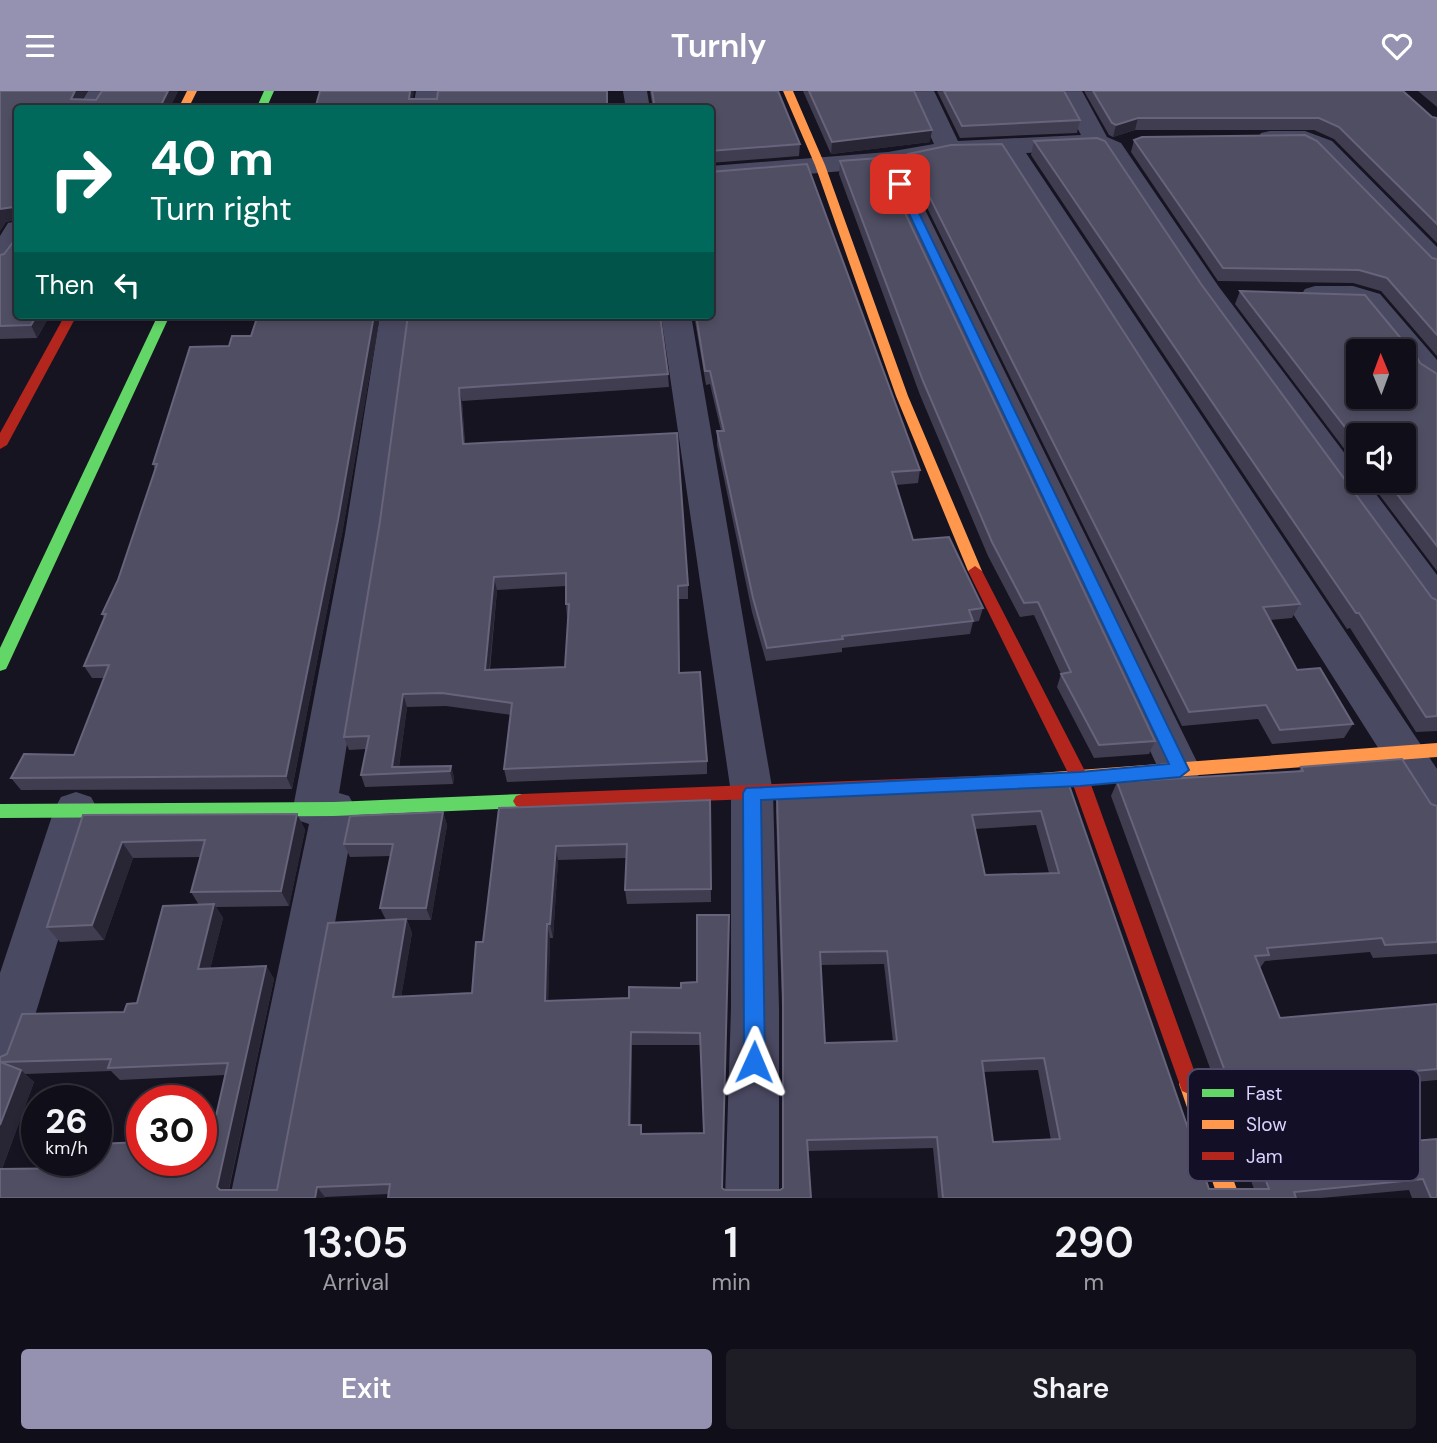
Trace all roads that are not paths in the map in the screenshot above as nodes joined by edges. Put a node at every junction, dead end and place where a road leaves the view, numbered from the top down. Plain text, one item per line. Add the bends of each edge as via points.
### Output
1 (788, 91) edge
2 (922, 91) edge
3 (1070, 91) edge
4 (1243, 138) edge
5 (1115, 143) junction
6 (1010, 148) junction
7 (949, 149) junction
8 (888, 160) junction
9 (820, 165) junction
10 (714, 174) edge
11 (14, 235) edge
12 (0, 258) edge
13 (1437, 263) edge
14 (1208, 292) junction
15 (1249, 293) edge
16 (1289, 294) edge
17 (69, 319) edge
18 (162, 319) edge
19 (394, 319) edge
20 (677, 319) edge
21 (1437, 379) edge
22 (0, 445) edge
23 (1437, 602) edge
24 (0, 665) edge
25 (1419, 751) edge
26 (1180, 770) junction
27 (1080, 779) junction
28 (752, 793) junction
29 (1437, 804) edge
30 (325, 808) junction
31 (76, 810) junction
32 (0, 811) edge
33 (0, 1048) edge
34 (1188, 1083) edge
35 (1223, 1181) edge
36 (257, 1198) edge
37 (752, 1198) edge
38 (1229, 1198) edge

1 - 9 street
2 - 7 street
3 - 5 street
4 - 13 street via 1305,138 1323,146
5 - 6 street
5 - 14 street
6 - 7 street
6 - 25 street
7 - 8 street
8 - 9 street
8 - 26 street
9 - 10 street
9 - 27 street via 902,395 968,557
11 - 12 street
14 - 15 street
14 - 23 street
16 - 21 street via 1353,295 1370,300
17 - 22 street
18 - 24 street
19 - 30 street
20 - 28 street
25 - 26 street
25 - 29 street
26 - 27 street
27 - 28 street
27 - 34 street
28 - 30 street
28 - 37 street
30 - 31 street
30 - 36 street
31 - 32 street
31 - 33 street
35 - 38 street

